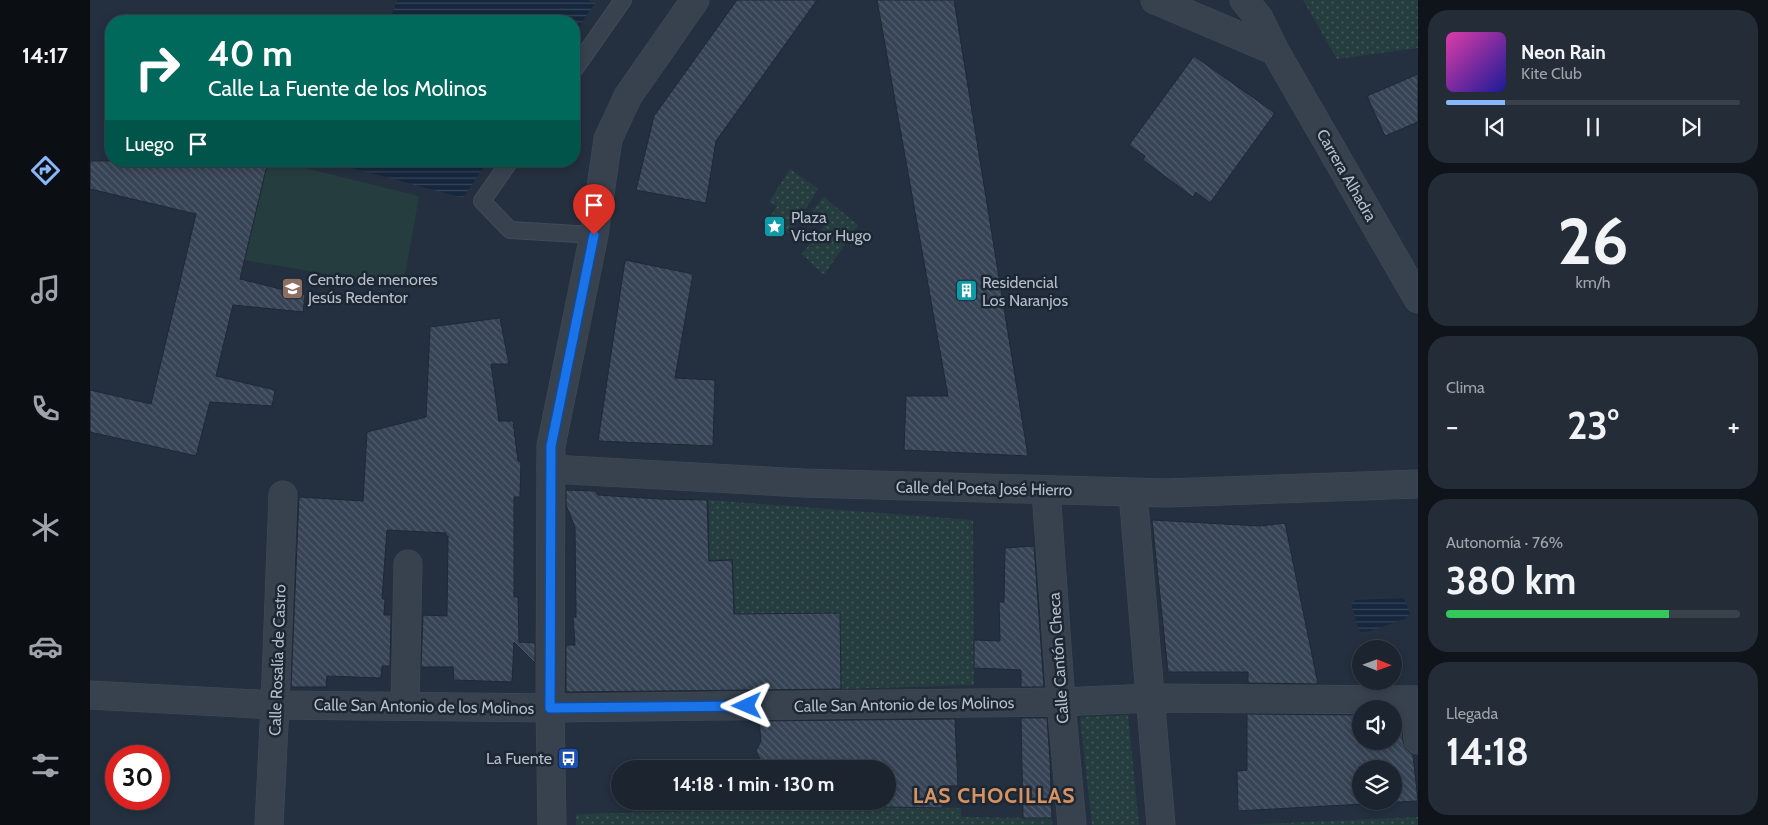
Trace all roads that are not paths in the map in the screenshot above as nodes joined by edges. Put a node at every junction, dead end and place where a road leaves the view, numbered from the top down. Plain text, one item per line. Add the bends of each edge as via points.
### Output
1 (623, 0) edge
2 (695, 0) edge
3 (1155, 0) edge
4 (1244, 0) edge
5 (1269, 0) edge
6 (1275, 50) junction
7 (580, 61) edge
8 (506, 167) edge
9 (594, 235) junction
10 (1418, 299) edge
11 (551, 469) junction
12 (1418, 484) edge
13 (1046, 491) junction
14 (1133, 493) junction
15 (283, 495) dead end
16 (408, 564) dead end
17 (90, 695) edge
18 (1150, 698) junction
19 (1416, 700) edge
20 (1061, 702) junction
21 (275, 705) junction
22 (405, 706) junction
23 (550, 708) junction
24 (1418, 740) edge
25 (269, 825) edge
26 (552, 825) edge
27 (1072, 825) edge
28 (1161, 825) edge

1 - 7 lane
2 - 9 street via 628,96 608,139
3 - 6 street
4 - 6 street, Carrera Alhadra via 1259,18
5 - 6 street via 1285,29
6 - 10 street, Carrera Alhadra
8 - 9 lane via 482,201 510,230
9 - 11 street via 551,446
11 - 13 street, Calle del Poeta José Hierro via 803,483
11 - 23 street
12 - 14 street, Calle del Poeta José Hierro
13 - 14 street, Calle del Poeta José Hierro
13 - 20 street, Calle Cantón Checa
14 - 18 street
15 - 21 street, Calle Rosalía de Castro
16 - 22 street
17 - 21 street, Calle San Antonio de los Molinos
18 - 19 street, Calle San Antonio de los Molinos
18 - 20 street, Calle San Antonio de los Molinos
18 - 28 street
19 - 24 street
20 - 23 street, Calle San Antonio de los Molinos
20 - 27 street, Calle Cantón Checa
21 - 22 street, Calle San Antonio de los Molinos
21 - 25 street, Calle Rosalía de Castro
22 - 23 street, Calle San Antonio de los Molinos
23 - 26 street

